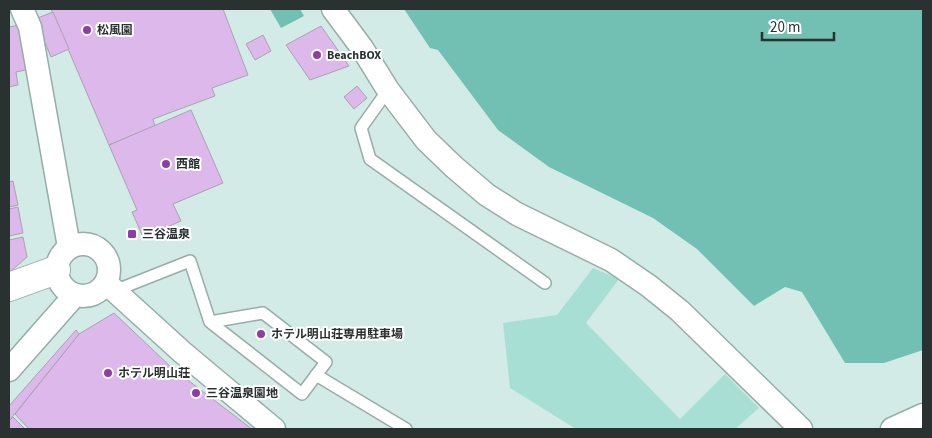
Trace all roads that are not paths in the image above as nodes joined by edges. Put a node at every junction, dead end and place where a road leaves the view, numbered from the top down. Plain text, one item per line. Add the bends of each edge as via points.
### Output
1 (22, 9) edge
2 (333, 9) edge
3 (388, 90) junction
4 (63, 258) junction
5 (545, 283) dead end
6 (9, 287) edge
7 (110, 287) junction
8 (74, 295) junction
9 (210, 322) junction
10 (9, 370) edge
11 (316, 375) junction
12 (923, 415) edge
13 (274, 429) edge
14 (406, 429) edge
15 (801, 429) edge
16 (892, 429) edge

1 - 4 street via 30,27
2 - 3 street
3 - 5 lane via 361,128 370,159
3 - 15 street via 426,140 487,195 516,214 610,260 649,286 680,311
4 - 6 street
4 - 7 street via 78,244 96,247 108,261
4 - 8 street via 61,285
7 - 8 street via 92,294
7 - 9 lane via 190,261
7 - 13 street
8 - 10 street
9 - 11 lane via 302,394
9 - 11 lane via 262,313 326,362
11 - 14 lane
12 - 16 street

